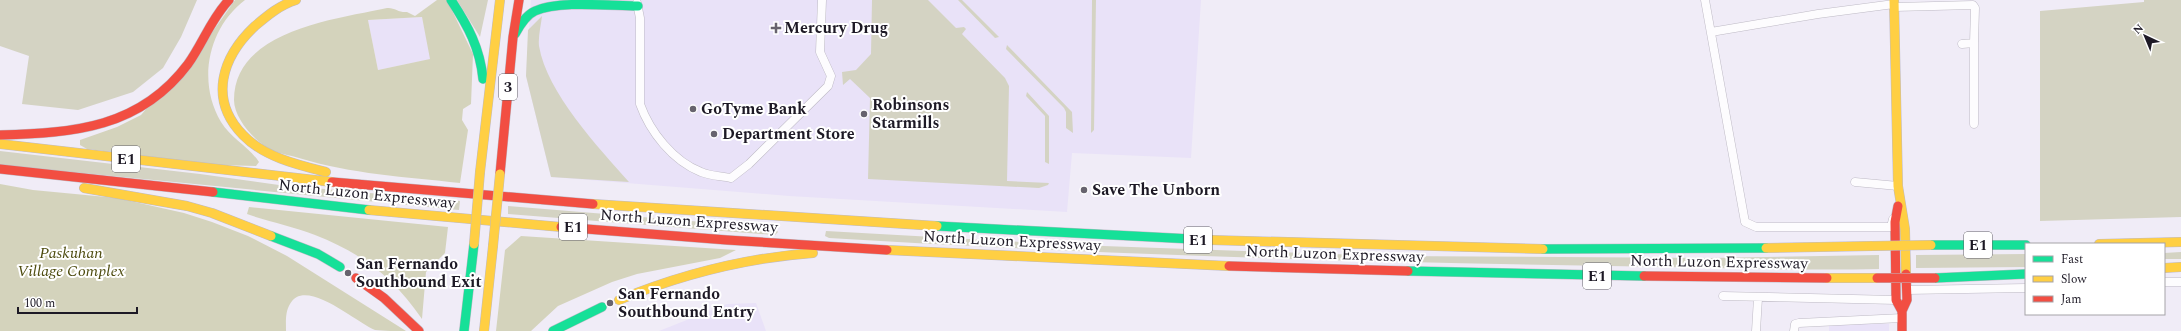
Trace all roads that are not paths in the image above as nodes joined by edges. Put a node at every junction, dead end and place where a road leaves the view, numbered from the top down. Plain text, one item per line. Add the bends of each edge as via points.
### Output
1 (229, 0) edge
2 (296, 0) edge
3 (451, 0) edge
4 (500, 0) edge
5 (519, 0) edge
6 (822, 0) edge
7 (1705, 0) edge
8 (638, 3) edge
9 (1895, 4) edge
10 (1711, 32) junction
11 (513, 37) junction
12 (1974, 43) junction
13 (1962, 44) dead end
14 (486, 124) junction
15 (1974, 124) dead end
16 (0, 135) edge
17 (0, 144) edge
18 (0, 169) edge
19 (0, 172) edge
20 (1855, 182) dead end
21 (386, 186) junction
22 (1898, 186) junction
23 (1899, 196) junction
24 (2181, 242) edge
25 (2140, 243) edge
26 (2025, 245) edge
27 (888, 250) junction
28 (340, 267) dead end
29 (2181, 267) edge
30 (2165, 268) edge
31 (2025, 274) edge
32 (356, 278) dead end
33 (2165, 282) edge
34 (2181, 282) edge
35 (2025, 288) edge
36 (1907, 290) junction
37 (1723, 296) dead end
38 (1758, 298) junction
39 (619, 300) dead end
40 (1896, 300) junction
41 (602, 307) dead end
42 (1902, 314) junction
43 (1828, 322) junction
44 (419, 331) edge
45 (464, 331) edge
46 (484, 331) edge
47 (553, 331) edge
48 (1756, 331) edge
49 (1794, 331) edge
50 (1828, 331) edge
51 (1902, 331) edge

1 - 16 main road via 216,15 181,73 152,102 127,116 77,131
2 - 21 main road via 260,21 238,43 226,60 222,81 225,110 242,134 259,149 273,156 300,166
3 - 14 main road via 479,48
4 - 14 main road, 3
5 - 11 main road, 3
6 - 8 street via 820,52 831,76 828,86 749,164 731,178 702,173 690,167 659,139 645,117 640,104
7 - 10 street
8 - 11 main road via 564,6 536,10 527,17
9 - 10 street
9 - 12 street via 1973,5
9 - 22 main road
10 - 23 street via 1746,223 1756,227 1891,227 1893,206
11 - 46 main road, 3, bridge
12 - 13 street
12 - 15 street
14 - 45 main road, 3, bridge
17 - 21 main road, North Luzon Expressway / E1
18 - 27 main road, North Luzon Expressway / E1 via 419,215 727,240
19 - 28 main road via 187,206 212,213 318,254
20 - 22 street
21 - 26 main road, North Luzon Expressway / E1, bridge via 729,215 1166,239 1582,250
22 - 23 main road
23 - 36 main road via 1905,229
23 - 40 main road via 1895,222
24 - 25 main road
27 - 31 main road, North Luzon Expressway / E1, bridge via 1175,265 1525,274 1877,278
27 - 39 main road via 747,260 687,274
29 - 30 main road
32 - 44 main road via 384,298
33 - 34 street
35 - 36 street
36 - 42 main road via 1907,300
37 - 38 street
38 - 40 street
38 - 48 street
40 - 42 main road
41 - 47 main road
42 - 43 street
42 - 51 main road
43 - 49 street via 1795,324
43 - 50 street

